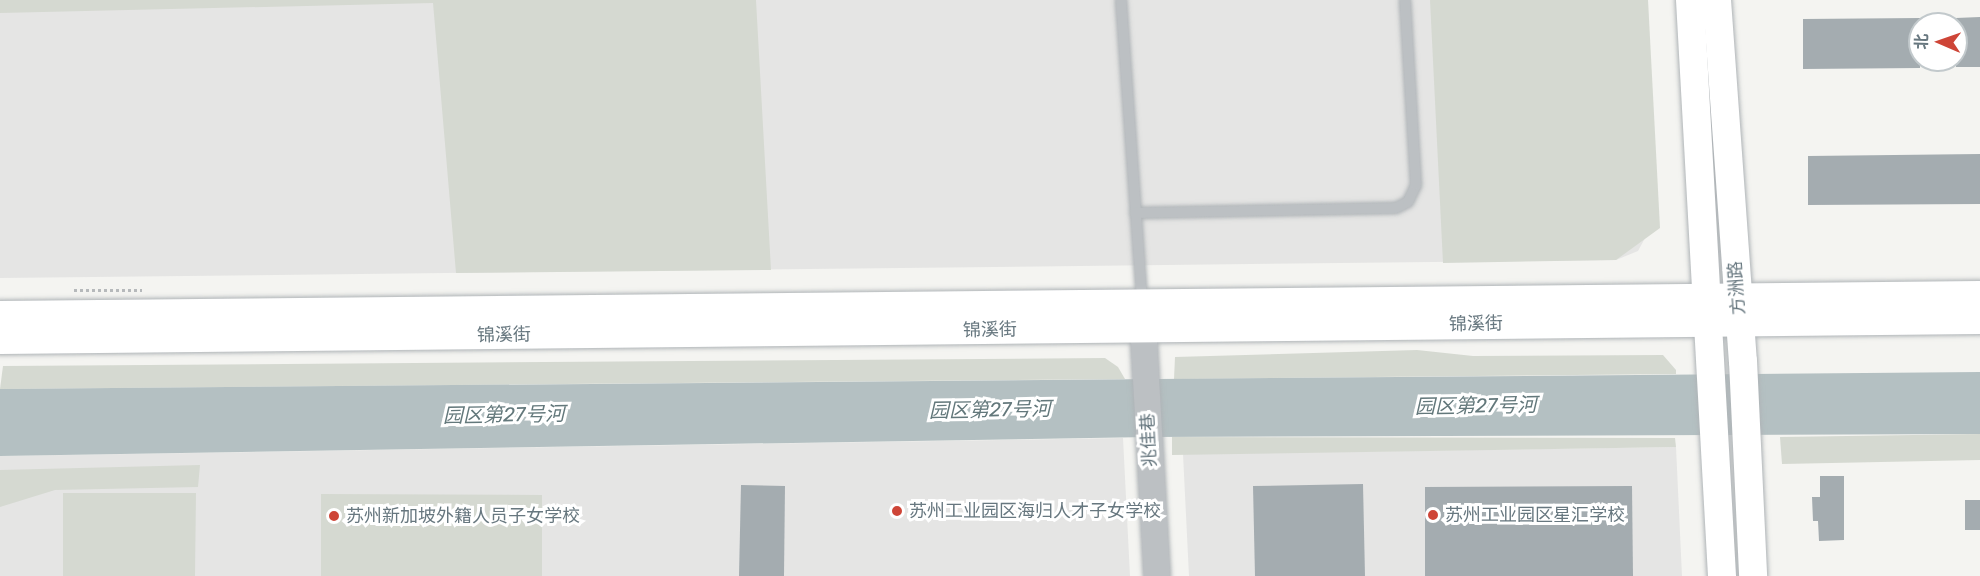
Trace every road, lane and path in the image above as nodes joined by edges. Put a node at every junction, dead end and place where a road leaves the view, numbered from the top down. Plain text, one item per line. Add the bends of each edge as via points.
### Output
1 (1121, 0) edge
2 (1405, 0) edge
3 (1690, 0) edge
4 (1717, 0) edge
5 (1135, 213) junction
6 (1980, 295) edge
7 (1708, 310) junction
8 (1739, 311) junction
9 (0, 315) edge
10 (1143, 316) junction
11 (1980, 320) edge
12 (0, 340) edge
13 (1157, 576) edge
14 (1722, 576) edge
15 (1753, 576) edge

1 - 5 lane
2 - 5 lane via 1416,185 1408,202 1396,208
3 - 7 main road, 方洲路
4 - 8 main road, 方洲路
5 - 10 lane
6 - 8 main road, 锦溪街
7 - 8 main road, 锦溪街
7 - 10 main road, 锦溪街
7 - 14 main road, 方洲路
8 - 11 main road, 锦溪街
8 - 15 main road, 方洲路
9 - 10 main road, 锦溪街
10 - 12 main road, 锦溪街
10 - 13 street, 兆佳巷

